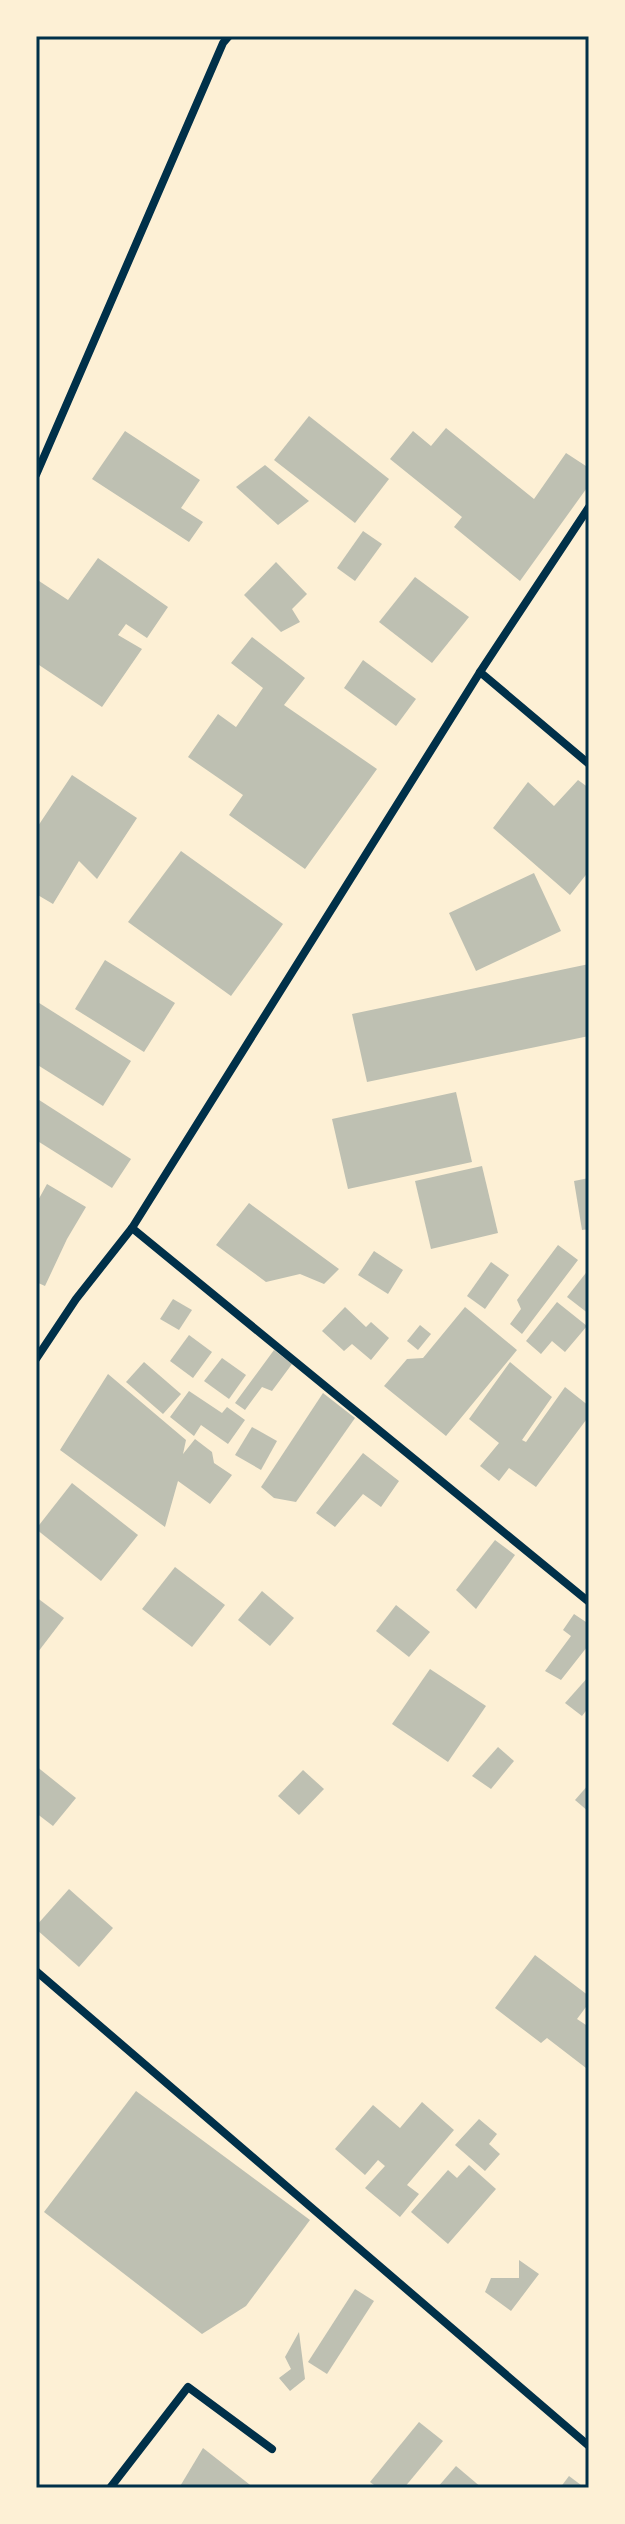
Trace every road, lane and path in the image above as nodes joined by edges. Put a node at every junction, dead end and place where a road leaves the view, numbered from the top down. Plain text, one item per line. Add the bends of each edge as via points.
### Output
1 (229, 36) edge
2 (36, 475) edge
3 (589, 507) edge
4 (480, 672) junction
5 (589, 764) edge
6 (132, 1228) junction
7 (36, 1359) edge
8 (589, 1602) edge
9 (36, 1971) edge
10 (589, 2446) edge
11 (272, 2449) dead end
12 (110, 2488) edge

1 - 2 street
3 - 4 street
4 - 5 street
4 - 6 street
6 - 7 street
6 - 8 street
9 - 10 street
11 - 12 street via 188,2387

